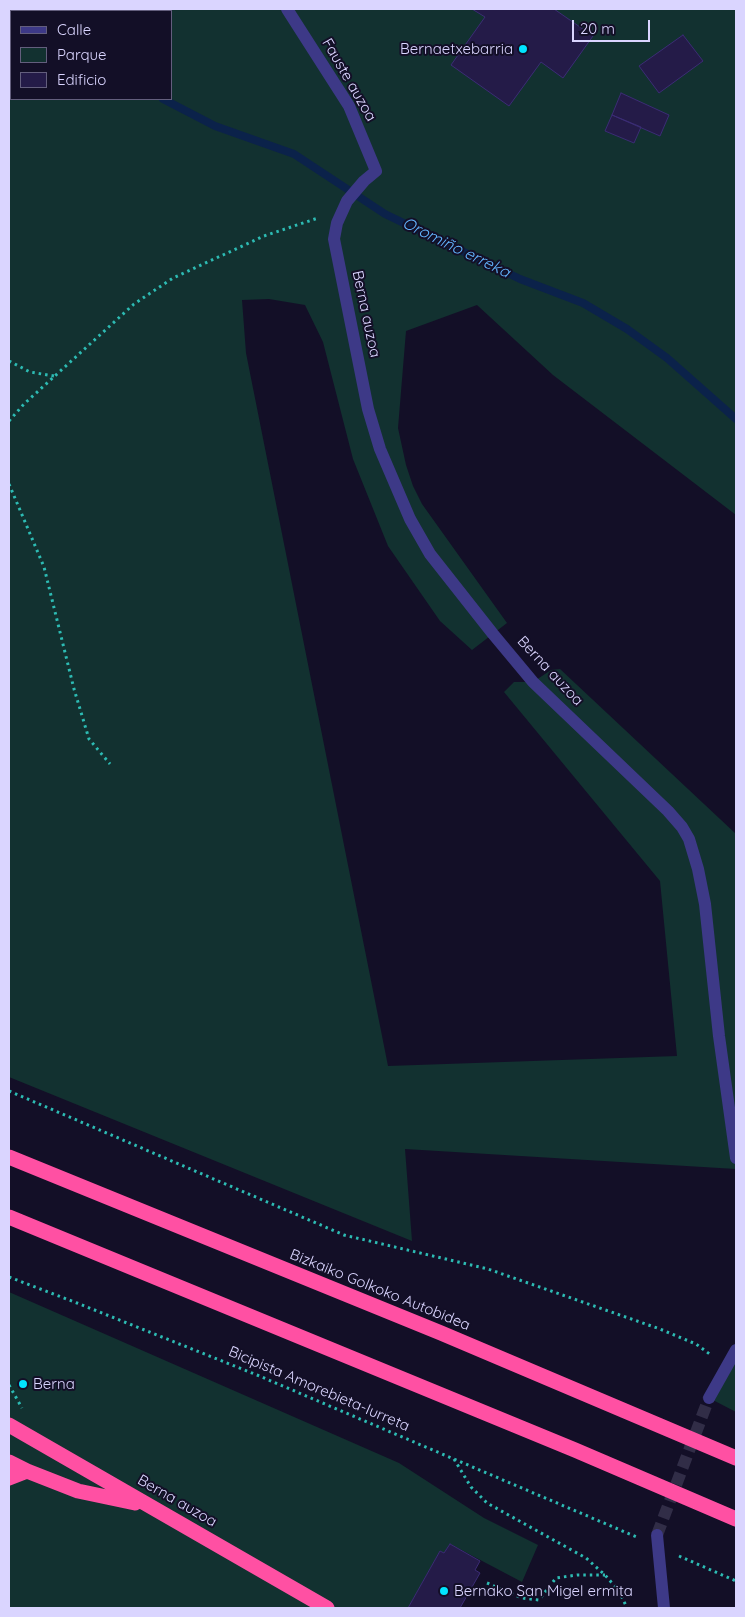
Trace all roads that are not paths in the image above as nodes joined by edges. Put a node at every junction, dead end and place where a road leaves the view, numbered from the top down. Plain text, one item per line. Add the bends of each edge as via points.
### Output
1 (287, 9) edge
2 (345, 205) joint
3 (9, 1157) edge
4 (736, 1158) edge
5 (9, 1218) edge
6 (736, 1350) edge
7 (709, 1398) tunnel mouth
8 (9, 1425) edge
9 (736, 1458) edge
10 (9, 1462) edge
11 (27, 1471) junction
12 (9, 1478) edge
13 (147, 1505) junction
14 (736, 1519) edge
15 (657, 1535) tunnel mouth
16 (327, 1608) edge
17 (664, 1608) edge

1 - 2 street, Fauste auzoa via 349,106 376,171
2 - 4 street, Berna auzoa via 334,240 368,409 380,449 410,519 430,554 533,682 668,811 692,845 705,904
3 - 9 highway, Bizkaiko Golkoko Autobidea
5 - 14 highway
6 - 7 street
8 - 13 highway, Berna auzoa
10 - 11 highway
11 - 12 highway
11 - 13 highway via 78,1491
13 - 16 highway, Berna auzoa
15 - 17 street

